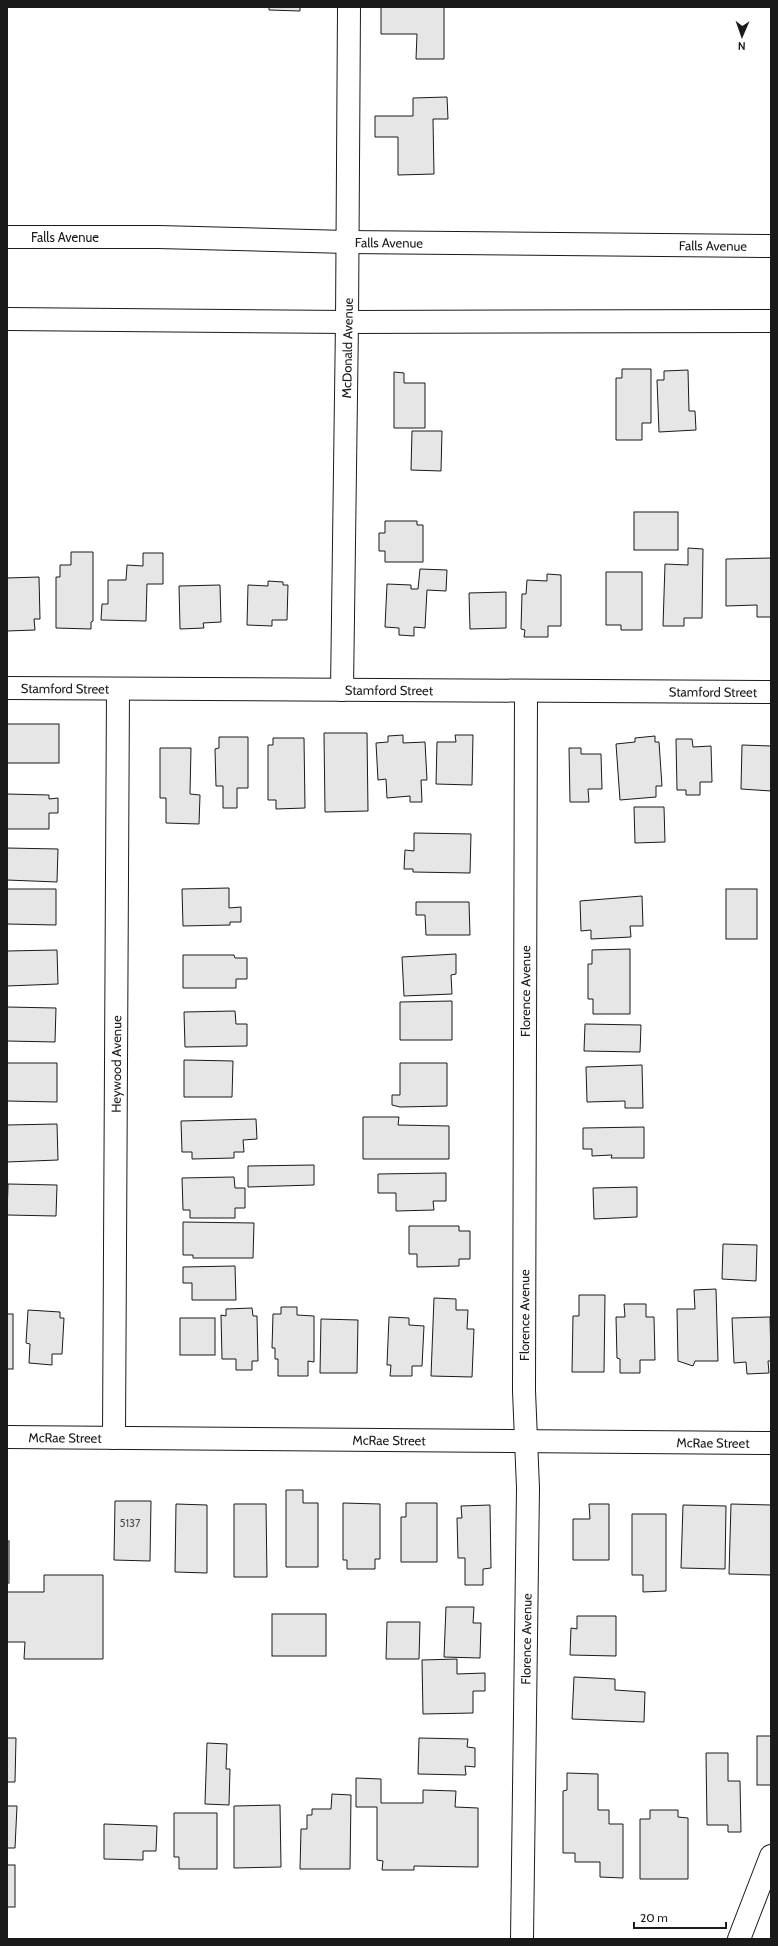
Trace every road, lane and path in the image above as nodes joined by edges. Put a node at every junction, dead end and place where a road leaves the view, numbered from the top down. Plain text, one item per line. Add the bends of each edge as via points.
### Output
1 (348, 7) edge
2 (7, 237) edge
3 (347, 242) junction
4 (771, 246) edge
5 (7, 320) edge
6 (771, 321) edge
7 (347, 322) junction
8 (7, 688) edge
9 (118, 690) junction
10 (342, 690) junction
11 (526, 691) junction
12 (771, 692) edge
13 (7, 1437) edge
14 (114, 1438) junction
15 (526, 1442) junction
16 (771, 1443) edge
17 (771, 1856) edge
18 (522, 1939) edge
19 (739, 1939) edge

1 - 3 main road, McDonald Avenue
2 - 3 main road, Falls Avenue via 158,237
3 - 4 main road, Falls Avenue
3 - 7 main road, McDonald Avenue
5 - 7 main road
6 - 7 main road
7 - 10 main road, McDonald Avenue
8 - 9 main road, Stamford Street
9 - 10 main road, Stamford Street
9 - 14 main road, Heywood Avenue
10 - 11 main road, Stamford Street
11 - 12 main road, Stamford Street
11 - 15 main road, Florence Avenue
13 - 14 main road, McRae Street
14 - 15 main road, McRae Street
15 - 16 main road, McRae Street
15 - 18 main road, Florence Avenue via 528,1504
17 - 19 main road

